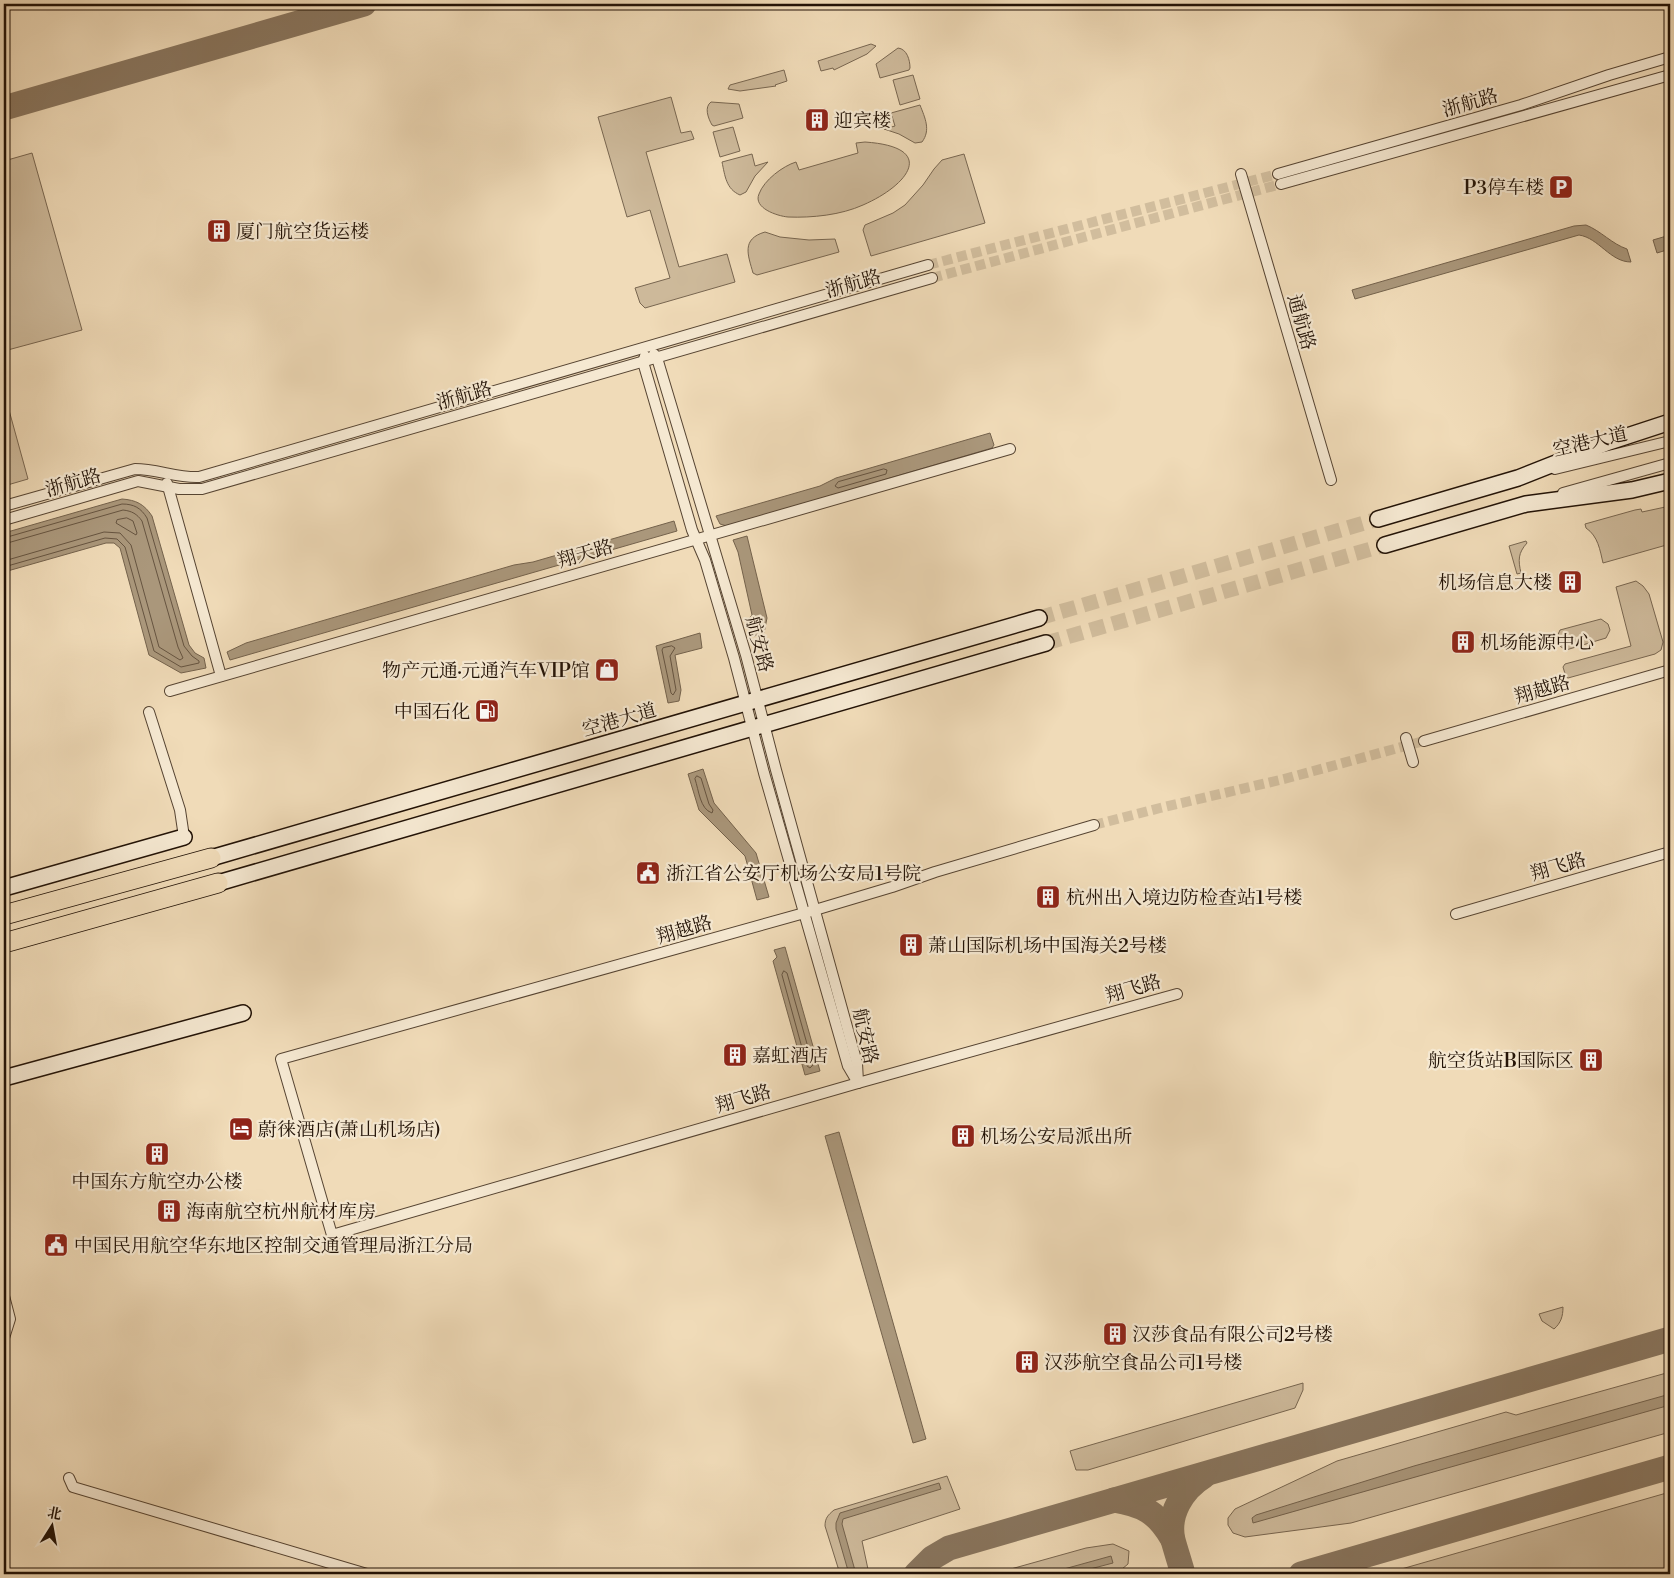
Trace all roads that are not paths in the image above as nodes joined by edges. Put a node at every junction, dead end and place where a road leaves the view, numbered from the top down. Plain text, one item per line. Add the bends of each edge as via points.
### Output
1 (1670, 57) edge
2 (1670, 75) edge
3 (1241, 174) dead end
4 (928, 265) tunnel mouth
5 (932, 278) tunnel mouth
6 (647, 347) junction
7 (657, 358) junction
8 (644, 362) junction
9 (1670, 422) edge
10 (1670, 441) edge
11 (1010, 449) dead end
12 (1670, 463) edge
13 (164, 473) junction
14 (1518, 478) junction
15 (1331, 480) dead end
16 (1664, 483) edge
17 (168, 487) junction
18 (1526, 504) junction
19 (4, 506) edge
20 (1378, 519) tunnel mouth
21 (4, 520) edge
22 (710, 535) junction
23 (696, 539) junction
24 (1385, 545) tunnel mouth
25 (1039, 618) tunnel mouth
26 (1046, 643) tunnel mouth
27 (1670, 670) edge
28 (221, 676) junction
29 (170, 691) dead end
30 (751, 701) junction
31 (149, 712) dead end
32 (758, 727) junction
33 (1406, 738) dead end
34 (1424, 741) tunnel mouth
35 (1412, 762) dead end
36 (1094, 826) tunnel mouth
37 (184, 837) joint
38 (1670, 852) edge
39 (211, 858) joint
40 (218, 883) joint
41 (4, 888) edge
42 (815, 910) junction
43 (804, 914) junction
44 (1456, 914) dead end
45 (4, 915) edge
46 (4, 944) edge
47 (1178, 994) dead end
48 (243, 1013) dead end
49 (4, 1078) edge
50 (858, 1083) junction
51 (328, 1222) joint
52 (4, 1296) edge
53 (4, 1372) edge
54 (69, 1478) dead end
55 (367, 1574) edge

1 - 2 street, 浙航路 via 1279,179
3 - 15 street, 通航路
4 - 6 street, 浙航路
5 - 7 street, 浙航路
6 - 7 street, 航安路
6 - 8 street, 航安路
6 - 13 street, 浙航路 via 199,477
7 - 8 street, 浙航路
7 - 22 street, 航安路
8 - 17 street, 浙航路 via 202,489
8 - 23 street, 航安路
9 - 14 main road, 空港大道
10 - 14 street, 空港大道
11 - 22 street, 翔天路
12 - 18 street
13 - 17 street
13 - 19 street, 浙航路 via 135,469
14 - 20 main road, 空港大道
16 - 18 main road
17 - 21 street, 浙航路 via 138,481
17 - 28 street
18 - 24 main road
22 - 23 street, 翔天路
22 - 30 street, 航安路 via 743,646
23 - 28 street, 翔天路
23 - 30 street, 航安路
25 - 30 main road, 空港大道
26 - 32 main road
27 - 34 street, 翔越路
28 - 29 street, 翔天路
30 - 32 street, 航安路
30 - 39 main road, 空港大道
31 - 37 street via 180,810
32 - 40 main road
32 - 42 street, 航安路
32 - 43 street, 航安路
33 - 35 street
36 - 42 street, 翔越路
37 - 41 main road
38 - 44 street, 翔飞路
39 - 45 highway
40 - 46 highway
42 - 43 street, 翔越路
42 - 50 street, 航安路 via 857,1063
43 - 50 street, 航安路 via 848,1066
43 - 51 street, 翔越路 via 281,1060
47 - 50 street, 翔飞路
48 - 49 main road
50 - 51 street, 翔飞路 via 332,1234
52 - 53 street via 10,1319 4,1338
54 - 55 street via 73,1487

